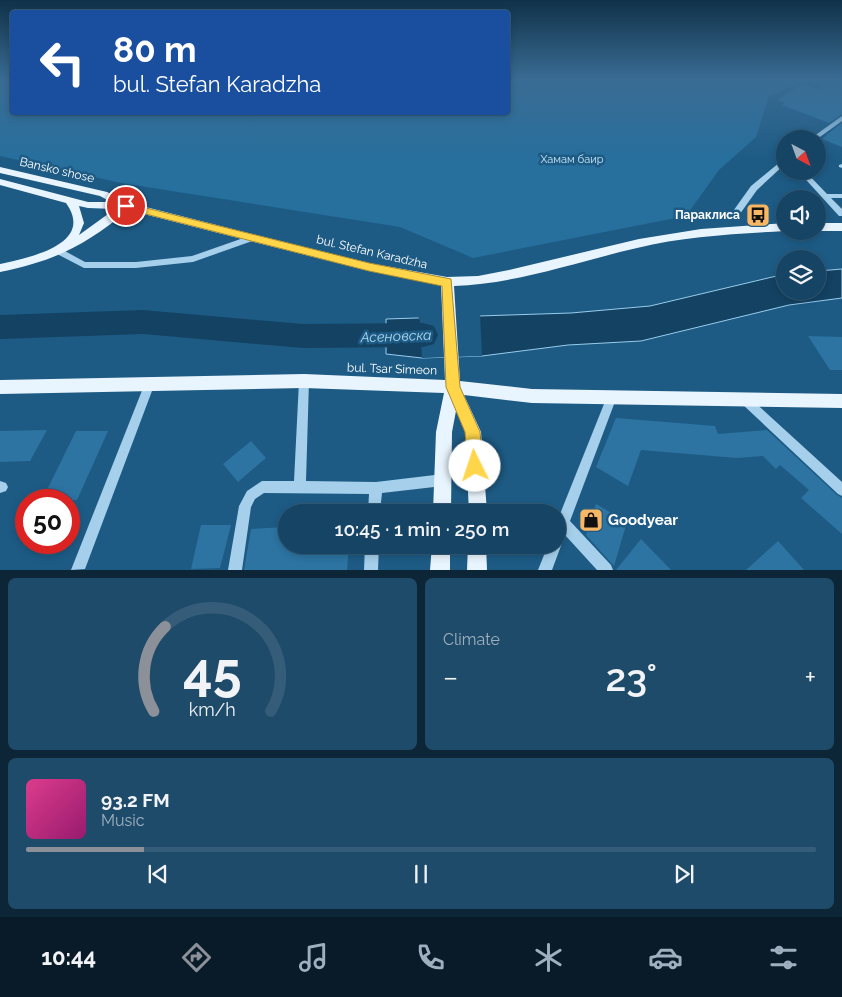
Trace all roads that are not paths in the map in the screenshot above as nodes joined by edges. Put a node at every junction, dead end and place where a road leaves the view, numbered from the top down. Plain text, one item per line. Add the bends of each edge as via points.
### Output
1 (842, 118) edge
2 (825, 130) edge
3 (776, 168) edge
4 (0, 170) edge
5 (809, 180) edge
6 (0, 182) edge
7 (818, 190) edge
8 (826, 196) edge
9 (842, 196) edge
10 (826, 198) edge
11 (69, 199) junction
12 (126, 206) junction
13 (842, 214) edge
14 (734, 216) dead end
15 (826, 227) edge
16 (842, 227) edge
17 (776, 228) edge
18 (252, 238) junction
19 (60, 252) junction
20 (0, 268) edge
21 (447, 282) junction
22 (304, 381) junction
23 (150, 383) junction
24 (0, 387) edge
25 (453, 387) junction
26 (611, 399) junction
27 (745, 400) junction
28 (842, 401) edge
29 (443, 480) junction
30 (300, 487) junction
31 (376, 488) junction
32 (842, 490) edge
33 (375, 504) edge
34 (442, 504) edge
35 (478, 504) edge
36 (566, 518) edge
37 (566, 525) edge
38 (372, 554) edge
39 (441, 554) edge
40 (477, 554) edge
41 (551, 554) edge
42 (78, 569) edge
43 (235, 570) edge
44 (371, 570) edge
45 (440, 570) edge
46 (477, 570) edge
47 (545, 570) edge
48 (606, 570) edge

1 - 2 street
3 - 14 street via 754,188
4 - 12 main road, Bansko shose via 103,194
5 - 7 street
6 - 11 main road, Bansko shose
8 - 9 street
10 - 13 street
11 - 12 main road, Bansko shose via 88,205
11 - 19 main road via 80,219 78,229
12 - 18 main road, bul. Stefan Karadzha
12 - 19 main road via 83,240
15 - 16 main road
17 - 21 main road, bul. Stefan Karadzha via 701,233 639,243 509,275
18 - 19 street via 193,259 136,265 84,265
18 - 21 main road, bul. Stefan Karadzha via 369,267
19 - 20 main road
21 - 25 main road
22 - 23 main road, bul. Tsar Simeon
22 - 25 main road, bul. Tsar Simeon
22 - 30 street
23 - 24 main road, bul. Tsar Simeon
23 - 42 street
25 - 26 main road, bul. Tsar Simeon via 532,396
25 - 29 main road via 444,432
25 - 35 main road via 473,432
26 - 27 main road, bul. Tsar Simeon
26 - 36 street
27 - 28 main road, bul. Tsar Simeon
27 - 32 street
29 - 31 street
29 - 34 main road
30 - 31 street
30 - 43 street via 268,486 251,495 245,506
31 - 33 street
37 - 48 street
38 - 44 street
39 - 45 main road
40 - 46 main road
41 - 47 street

